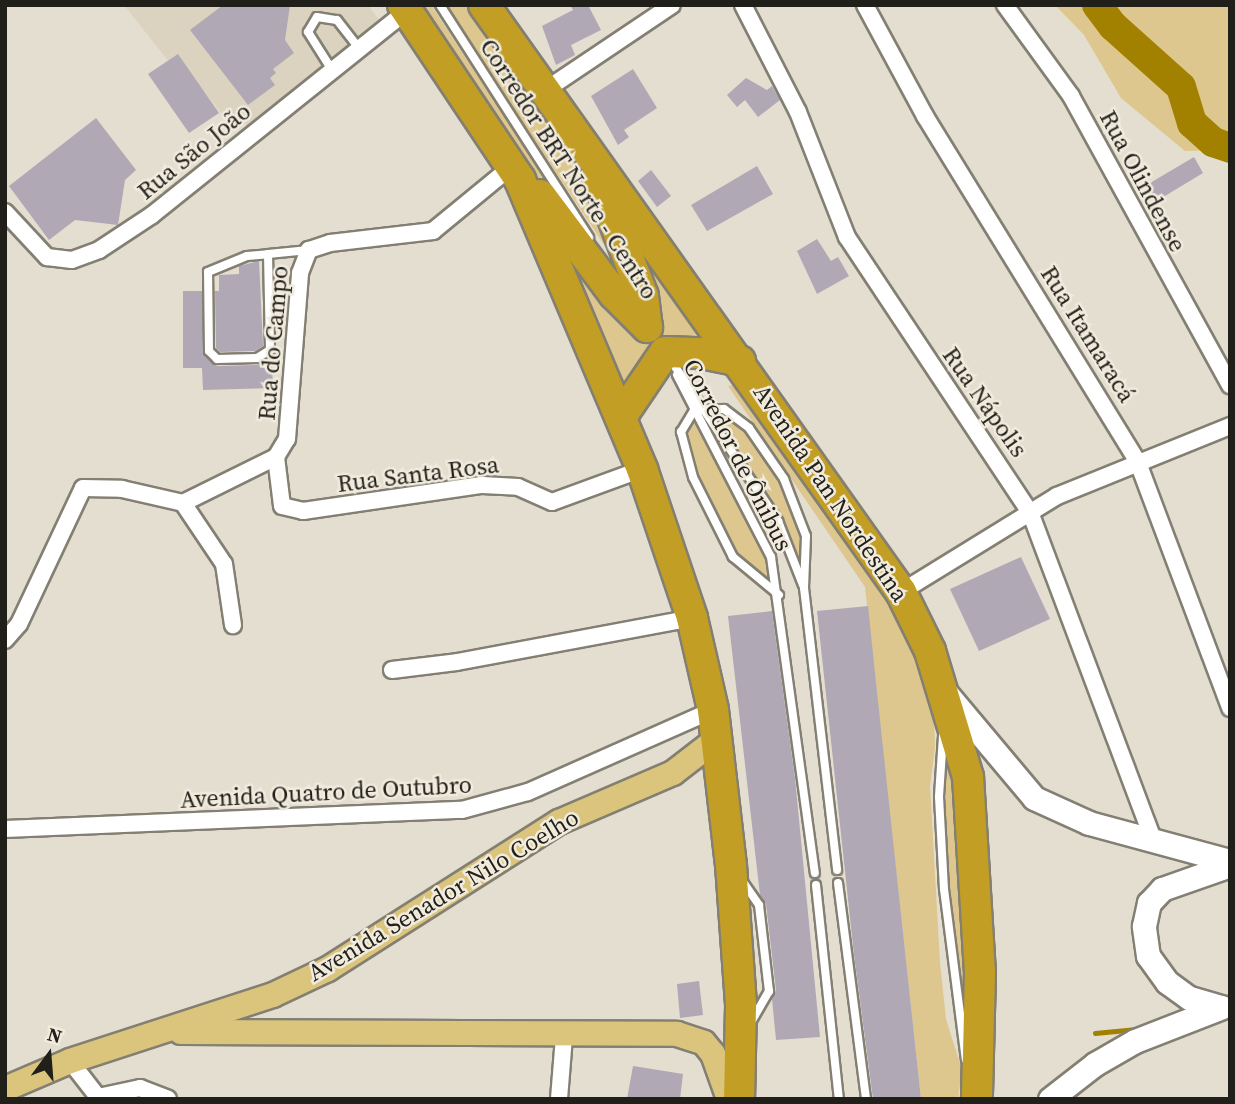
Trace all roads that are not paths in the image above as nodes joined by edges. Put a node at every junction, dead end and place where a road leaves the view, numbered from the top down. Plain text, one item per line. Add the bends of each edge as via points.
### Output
1 (440, 5) edge
2 (484, 5) edge
3 (672, 5) edge
4 (743, 5) edge
5 (865, 5) edge
6 (1005, 5) edge
7 (405, 8) edge
8 (359, 48) junction
9 (332, 70) junction
10 (544, 91) junction
11 (594, 160) junction
12 (515, 173) junction
13 (5, 212) edge
14 (596, 247) dead end
15 (309, 250) junction
16 (268, 254) junction
17 (610, 270) dead end
18 (658, 342) junction
19 (740, 362) junction
20 (1230, 385) edge
21 (705, 407) junction
22 (694, 410) junction
23 (621, 417) junction
24 (1230, 426) edge
25 (276, 457) junction
26 (1137, 460) junction
27 (642, 469) junction
28 (183, 503) junction
29 (1030, 512) junction
30 (804, 588) junction
31 (901, 592) junction
32 (779, 595) junction
33 (692, 618) junction
34 (233, 625) dead end
35 (5, 640) edge
36 (392, 670) dead end
37 (945, 692) junction
38 (1230, 708) edge
39 (713, 710) junction
40 (717, 739) junction
41 (5, 829) edge
42 (1154, 842) junction
43 (1230, 863) edge
44 (837, 870) dead end
45 (815, 873) dead end
46 (838, 883) dead end
47 (816, 884) dead end
48 (1225, 1006) edge
49 (159, 1032) junction
50 (564, 1037) junction
51 (70, 1061) junction
52 (5, 1089) edge
53 (977, 1094) edge
54 (168, 1099) edge
55 (559, 1099) edge
56 (729, 1099) edge
57 (739, 1099) edge
58 (839, 1099) edge
59 (866, 1099) edge
60 (1051, 1099) edge

1 - 14 lane, Corredor BRT Norte - Centro
2 - 10 highway, Avenida Pan Nordestina
3 - 10 street
4 - 29 street, Rua Nápolis via 798,112 848,237
5 - 26 street, Rua Itamaracá via 925,116
6 - 20 street, Rua Olindense via 1071,96
7 - 8 street, Rua São João
7 - 12 highway
8 - 9 street, Rua São João
8 - 9 lane via 337,20 317,17 308,32
9 - 13 street, Rua São João via 152,215 86,256 47,257
10 - 11 highway, Avenida Pan Nordestina
11 - 18 highway via 607,211
11 - 19 highway, Avenida Pan Nordestina
12 - 15 street, Rua do Campo via 433,231 330,243
12 - 18 highway via 545,200 614,294
12 - 23 highway
15 - 16 lane
15 - 25 street, Rua do Campo via 300,273 287,439
16 - 16 lane via 247,256 208,272 209,351 217,359 257,358 271,350
17 - 18 lane, Corredor BRT Norte - Centro
18 - 19 highway
18 - 21 lane, Corredor de Ônibus
18 - 22 lane, Corredor de Ônibus
18 - 23 highway
19 - 31 highway, Avenida Pan Nordestina
21 - 22 lane
21 - 30 lane, Corredor de Ônibus via 778,521
21 - 30 lane via 724,409 749,428 784,479 806,536
22 - 32 lane, Corredor de Ônibus via 771,557
22 - 32 lane via 681,432 692,477 733,557
23 - 27 highway
24 - 26 street
25 - 27 street, Rua Santa Rosa via 282,506 303,511 482,485 517,487 552,502
25 - 28 street, Rua do Campo
26 - 29 street
26 - 38 street, Rua Itamaracá
27 - 33 highway
28 - 34 street via 224,564
28 - 35 street via 122,489 83,488 19,624
29 - 31 street
29 - 42 street, Rua Nápolis
30 - 44 lane
31 - 37 highway, Avenida Pan Nordestina
32 - 45 lane, Corredor de Ônibus
33 - 36 street
33 - 39 highway
37 - 42 main road via 1034,798 1089,823
37 - 53 highway, Avenida Pan Nordestina via 968,777 980,972
39 - 40 highway
39 - 41 street, Avenida Quatro de Outubro via 528,792 462,810
40 - 49 main road, Avenida Senador Nilo Coelho via 673,773 559,822 328,969 273,995
40 - 57 highway via 731,865 741,1034
42 - 43 main road
43 - 48 main road via 1162,889 1149,903 1144,926 1148,956 1167,982 1189,998
46 - 59 lane
47 - 58 lane
48 - 60 main road via 1135,1041 1095,1064
49 - 50 main road, Avenida Senador Nilo Coelho via 377,1031
49 - 51 main road, Avenida Senador Nilo Coelho
50 - 55 street
50 - 56 main road, Avenida Senador Nilo Coelho via 689,1036 713,1054
51 - 52 main road, Avenida Senador Nilo Coelho
51 - 54 street via 98,1097 140,1088

